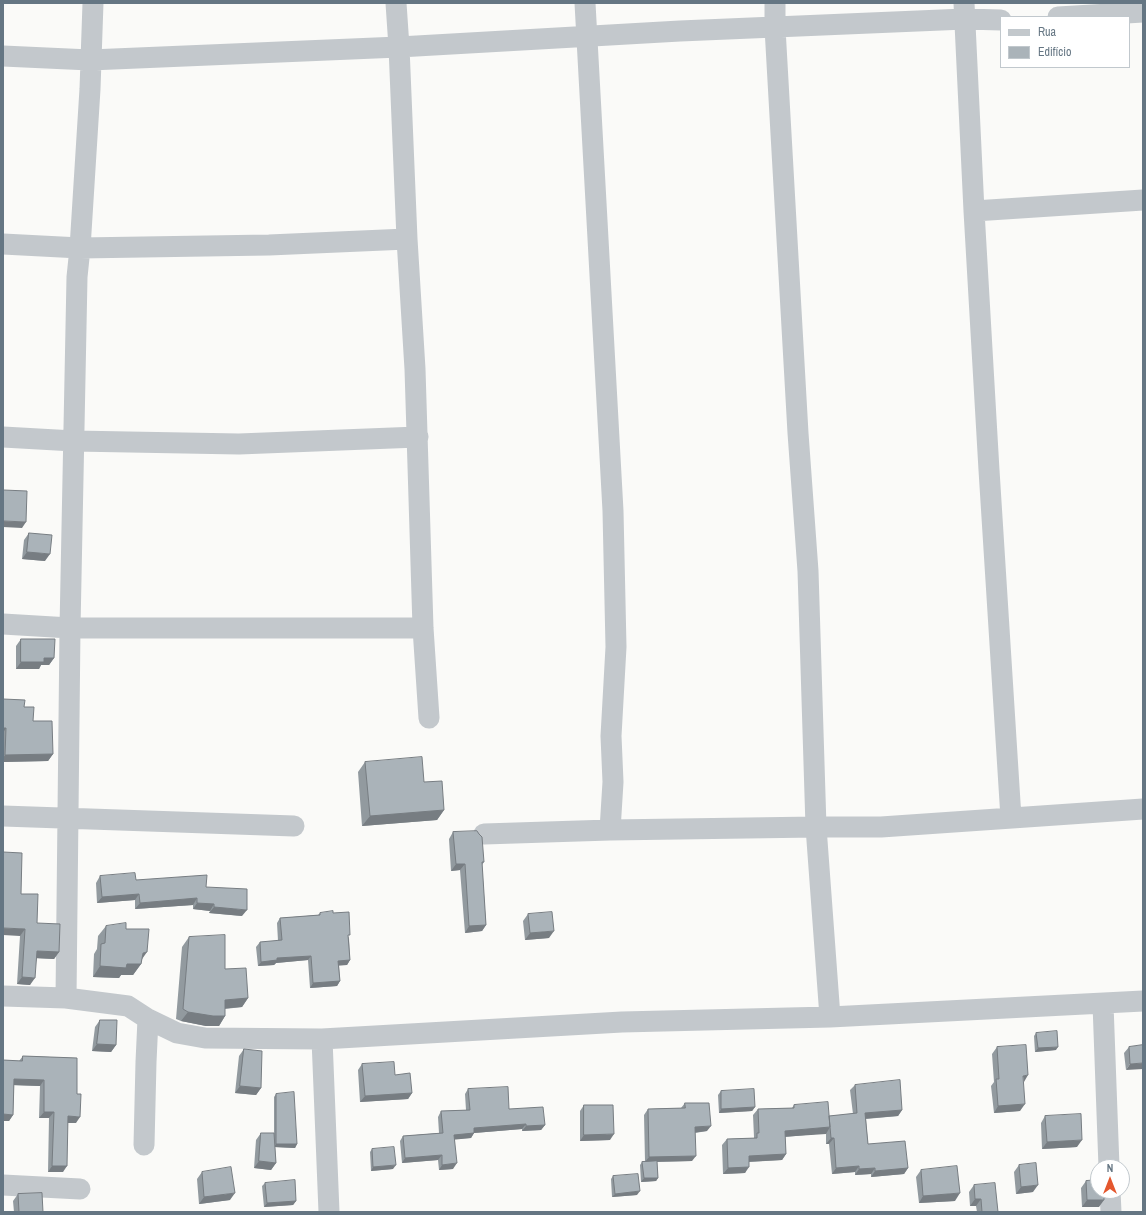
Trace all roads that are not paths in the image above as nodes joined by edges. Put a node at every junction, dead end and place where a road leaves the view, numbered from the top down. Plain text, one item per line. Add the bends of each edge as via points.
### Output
1 (92, 3) edge
2 (396, 3) edge
3 (585, 3) edge
4 (775, 3) edge
5 (965, 11) edge
6 (1143, 12) edge
7 (1075, 16) edge
8 (1000, 20) edge
9 (775, 28) junction
10 (587, 36) junction
11 (399, 47) junction
12 (3, 56) edge
13 (90, 60) junction
14 (1143, 200) edge
15 (974, 211) junction
16 (407, 239) junction
17 (3, 244) edge
18 (80, 248) junction
19 (418, 437) junction
20 (3, 438) edge
21 (74, 441) junction
22 (3, 624) edge
23 (70, 628) junction
24 (423, 628) junction
25 (429, 718) dead end
26 (1143, 809) edge
27 (3, 816) edge
28 (1011, 818) junction
29 (68, 819) junction
30 (294, 826) dead end
31 (816, 827) junction
32 (610, 830) junction
33 (484, 834) dead end
34 (3, 996) edge
35 (66, 998) junction
36 (1143, 1001) edge
37 (1103, 1004) junction
38 (830, 1017) junction
39 (148, 1019) junction
40 (322, 1040) junction
41 (144, 1145) dead end
42 (1109, 1159) edge
43 (3, 1185) edge
44 (80, 1189) dead end
45 (1110, 1199) edge
46 (329, 1212) edge
47 (1111, 1212) edge

1 - 13 street
2 - 11 street
3 - 10 street
4 - 9 street
5 - 8 street
5 - 9 street
5 - 15 street
6 - 7 street
9 - 10 street
9 - 31 street via 808,571
10 - 11 street
10 - 32 street via 614,511 616,647 611,736 613,782
11 - 13 street
11 - 16 street
12 - 13 street
13 - 18 street
14 - 15 street
15 - 28 street
16 - 18 street via 269,245
16 - 19 street
17 - 18 street
18 - 21 street via 77,277
19 - 21 street via 239,444
19 - 24 street
20 - 21 street
21 - 23 street
22 - 23 street
23 - 24 street
23 - 29 street
24 - 25 street
26 - 28 street
27 - 29 street
28 - 31 street via 881,827
29 - 30 street
29 - 35 street
31 - 32 street
31 - 38 street
32 - 33 street
34 - 35 street
35 - 39 street via 128,1006
36 - 37 street
37 - 38 street
37 - 42 street
38 - 40 street via 622,1022
39 - 40 street via 177,1033 205,1038
39 - 41 street
40 - 46 street
43 - 44 street
45 - 47 street

